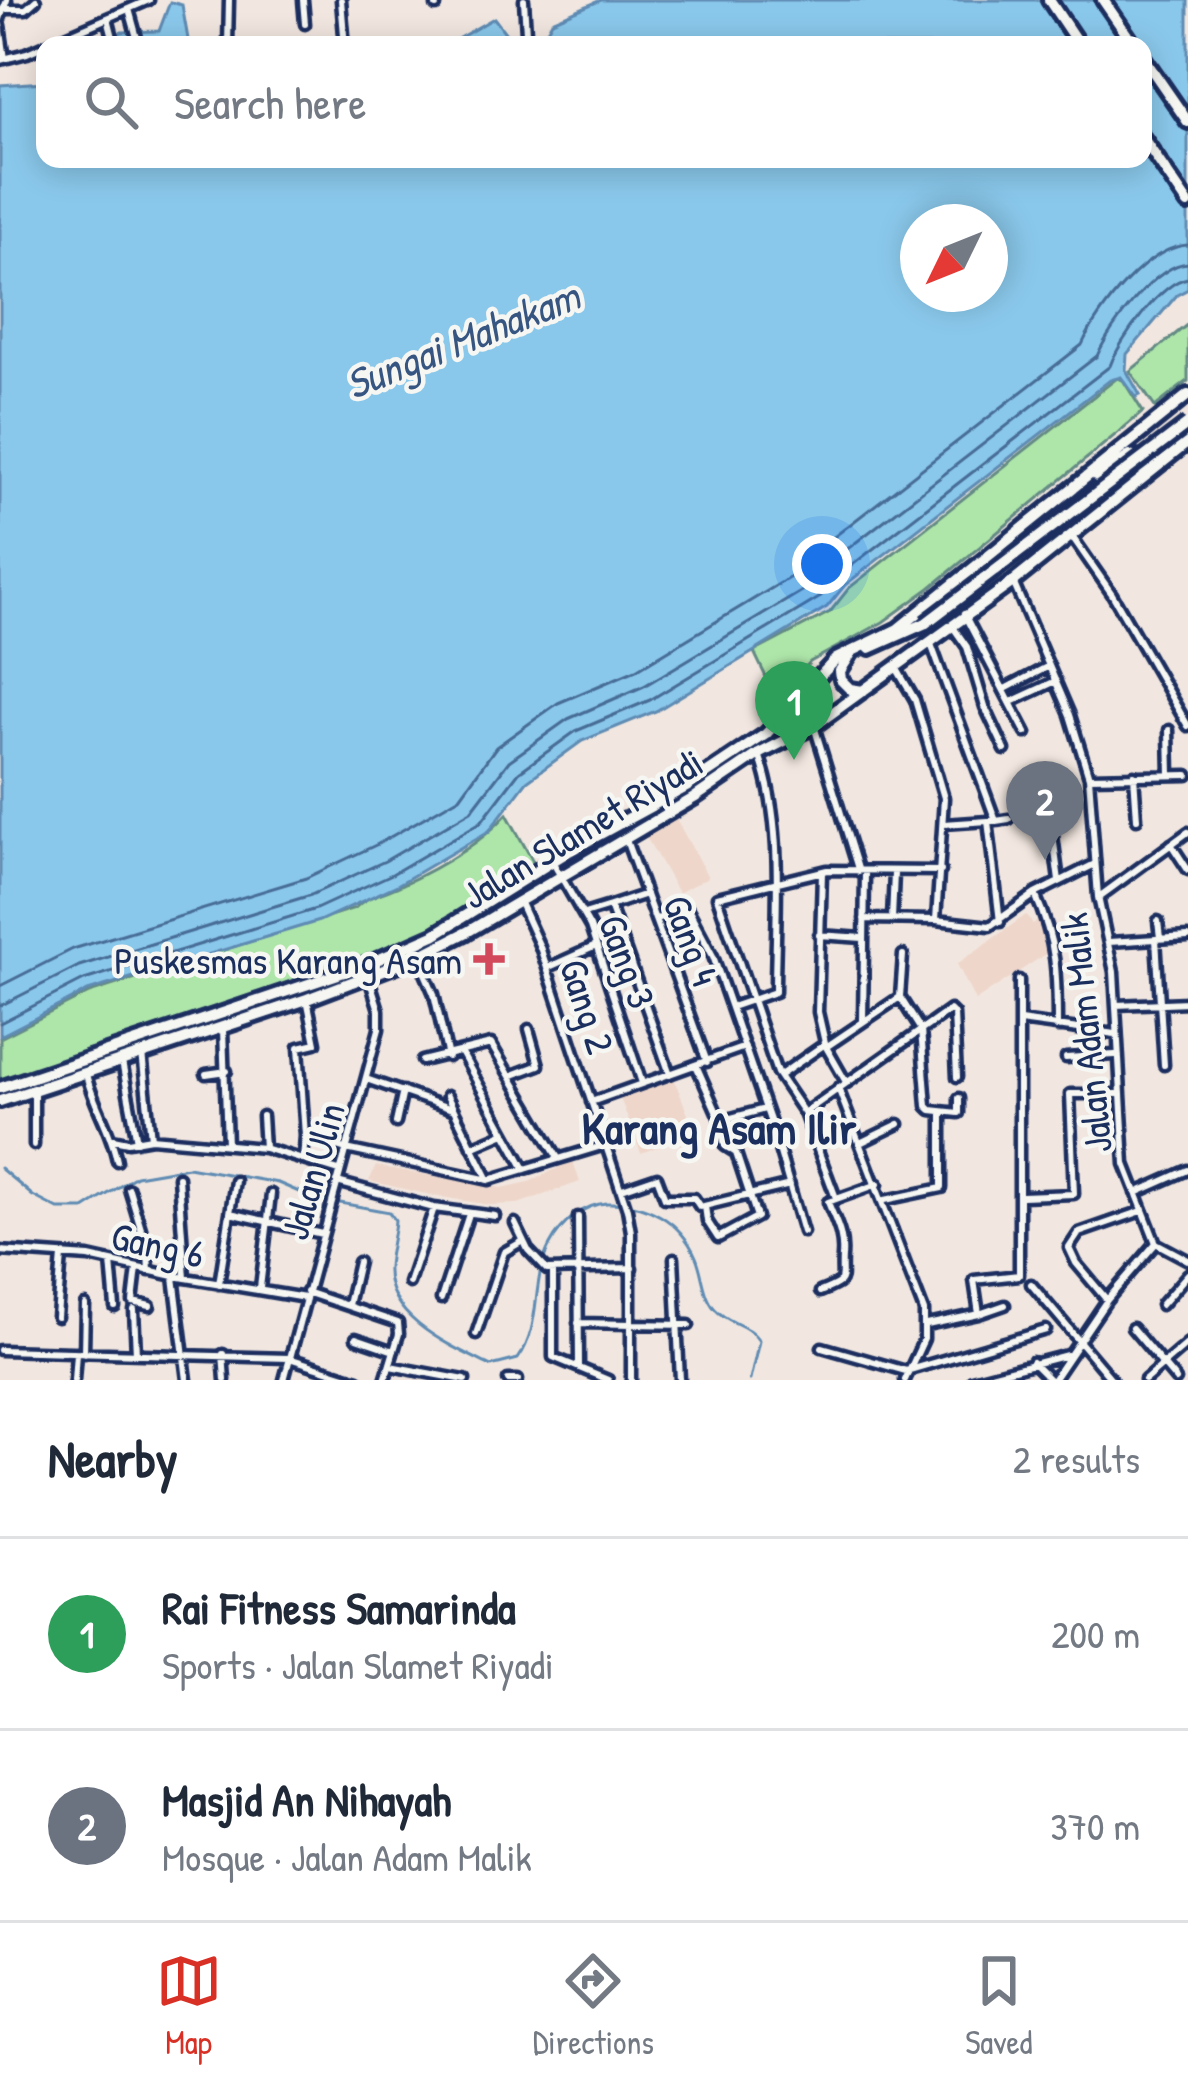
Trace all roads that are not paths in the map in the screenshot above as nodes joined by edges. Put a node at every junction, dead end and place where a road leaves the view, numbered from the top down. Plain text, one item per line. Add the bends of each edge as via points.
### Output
1 (36, 0) edge
2 (149, 0) edge
3 (230, 0) edge
4 (303, 0) edge
5 (340, 0) edge
6 (524, 0) edge
7 (1049, 0) edge
8 (1103, 0) edge
9 (5, 4) edge
10 (128, 9) junction
11 (109, 18) junction
12 (0, 22) edge
13 (304, 24) dead end
14 (526, 33) dead end
15 (344, 35) dead end
16 (64, 36) edge
17 (113, 36) edge
18 (136, 36) edge
19 (228, 36) edge
20 (1073, 36) edge
21 (1129, 36) edge
22 (36, 47) edge
23 (3, 60) edge
24 (1152, 70) edge
25 (1188, 122) edge
26 (1152, 151) edge
27 (1188, 204) edge
28 (1188, 394) edge
29 (1188, 424) edge
30 (1188, 442) edge
31 (1145, 475) junction
32 (1035, 518) junction
33 (1071, 535) junction
34 (1013, 582) junction
35 (964, 614) junction
36 (950, 625) junction
37 (930, 640) junction
38 (854, 650) junction
39 (896, 666) junction
40 (1049, 666) junction
41 (1056, 681) junction
42 (1005, 689) junction
43 (862, 691) junction
44 (1011, 702) junction
45 (814, 726) junction
46 (1188, 727) edge
47 (1169, 730) dead end
48 (1026, 733) dead end
49 (1005, 750) dead end
50 (759, 754) junction
51 (1170, 775) junction
52 (1188, 775) edge
53 (1134, 776) junction
54 (1089, 777) junction
55 (1048, 797) dead end
56 (1137, 819) dead end
57 (1009, 820) dead end
58 (992, 821) junction
59 (944, 824) junction
60 (1188, 832) edge
61 (625, 837) junction
62 (1171, 844) junction
63 (569, 851) junction
64 (552, 861) junction
65 (1095, 864) junction
66 (576, 866) junction
67 (1188, 870) edge
68 (822, 872) junction
69 (862, 872) junction
70 (941, 872) junction
71 (894, 873) junction
72 (559, 875) junction
73 (1059, 881) junction
74 (777, 884) junction
75 (646, 894) junction
76 (1036, 894) junction
77 (1098, 897) junction
78 (518, 900) junction
79 (610, 906) junction
80 (584, 914) junction
81 (656, 919) junction
82 (864, 919) junction
83 (892, 920) junction
84 (936, 920) junction
85 (1000, 922) junction
86 (1158, 922) dead end
87 (819, 934) junction
88 (1188, 937) edge
89 (864, 938) junction
90 (1158, 938) junction
91 (1109, 942) junction
92 (596, 946) junction
93 (903, 955) dead end
94 (418, 957) junction
95 (547, 968) junction
96 (369, 976) junction
97 (1019, 980) dead end
98 (900, 997) junction
99 (307, 999) junction
100 (753, 1000) junction
101 (279, 1002) junction
102 (1188, 1002) edge
103 (1162, 1003) junction
104 (1116, 1004) junction
105 (731, 1007) junction
106 (863, 1020) junction
107 (1020, 1021) junction
108 (223, 1026) junction
109 (1057, 1027) junction
110 (529, 1029) dead end
111 (921, 1030) junction
112 (1115, 1034) junction
113 (826, 1046) junction
114 (745, 1047) junction
115 (142, 1053) junction
116 (462, 1054) junction
117 (1115, 1055) junction
118 (448, 1058) junction
119 (1066, 1058) dead end
120 (122, 1060) junction
121 (422, 1061) dead end
122 (707, 1062) junction
123 (696, 1065) junction
124 (1164, 1065) dead end
125 (226, 1071) junction
126 (86, 1074) junction
127 (206, 1074) dead end
128 (670, 1074) junction
129 (510, 1076) junction
130 (778, 1076) junction
131 (958, 1077) dead end
132 (366, 1079) junction
133 (641, 1083) junction
134 (842, 1085) junction
135 (0, 1088) edge
136 (34, 1089) junction
137 (404, 1091) junction
138 (1119, 1094) junction
139 (447, 1096) dead end
140 (958, 1098) dead end
141 (0, 1101) edge
142 (591, 1102) junction
143 (452, 1108) junction
144 (766, 1108) junction
145 (942, 1112) junction
146 (804, 1113) junction
147 (262, 1116) dead end
148 (720, 1120) junction
149 (396, 1123) dead end
150 (899, 1124) dead end
151 (505, 1133) junction
152 (305, 1136) junction
153 (151, 1138) junction
154 (113, 1139) junction
155 (137, 1141) junction
156 (862, 1142) junction
157 (605, 1144) junction
158 (34, 1145) dead end
159 (227, 1145) junction
160 (472, 1147) junction
161 (264, 1148) junction
162 (346, 1149) junction
163 (558, 1158) junction
164 (303, 1160) junction
165 (117, 1161) dead end
166 (525, 1169) junction
167 (1188, 1170) edge
168 (339, 1172) junction
169 (178, 1177) dead end
170 (489, 1180) junction
171 (235, 1181) dead end
172 (337, 1182) junction
173 (878, 1184) junction
174 (790, 1185) junction
175 (129, 1189) dead end
176 (622, 1189) junction
177 (271, 1193) dead end
178 (1135, 1193) junction
179 (751, 1195) junction
180 (1022, 1196) junction
181 (836, 1198) junction
182 (884, 1200) junction
183 (705, 1206) junction
184 (434, 1208) junction
185 (1142, 1211) junction
186 (230, 1213) junction
187 (469, 1214) junction
188 (495, 1216) dead end
189 (578, 1217) dead end
190 (267, 1220) junction
191 (515, 1223) dead end
192 (803, 1232) dead end
193 (322, 1234) junction
194 (523, 1241) junction
195 (1156, 1244) junction
196 (0, 1251) edge
197 (62, 1256) junction
198 (674, 1258) dead end
199 (1188, 1260) edge
200 (111, 1262) junction
201 (358, 1262) dead end
202 (136, 1268) junction
203 (632, 1268) junction
204 (579, 1269) junction
205 (550, 1270) junction
206 (149, 1271) junction
207 (1188, 1274) edge
208 (174, 1276) junction
209 (185, 1278) junction
210 (409, 1283) dead end
211 (219, 1284) junction
212 (1031, 1284) dead end
213 (260, 1288) junction
214 (820, 1292) dead end
215 (306, 1295) junction
216 (441, 1299) dead end
217 (1107, 1300) junction
218 (85, 1305) dead end
219 (348, 1305) junction
220 (1005, 1305) dead end
221 (1161, 1305) dead end
222 (150, 1306) dead end
223 (115, 1307) dead end
224 (134, 1310) dead end
225 (980, 1314) junction
226 (57, 1317) dead end
227 (578, 1323) junction
228 (632, 1324) junction
229 (679, 1325) junction
230 (689, 1325) dead end
231 (927, 1325) junction
232 (1132, 1328) dead end
233 (1046, 1330) dead end
234 (476, 1334) dead end
235 (356, 1338) dead end
236 (1078, 1339) junction
237 (1188, 1343) edge
238 (822, 1347) dead end
239 (0, 1350) edge
240 (394, 1352) junction
241 (80, 1353) junction
242 (136, 1354) junction
243 (223, 1354) junction
244 (182, 1355) junction
245 (1068, 1355) junction
246 (290, 1358) junction
247 (1033, 1362) junction
248 (1162, 1364) junction
249 (390, 1366) junction
250 (579, 1367) junction
251 (1008, 1370) junction
252 (905, 1376) edge
253 (74, 1380) edge
254 (188, 1380) edge
255 (225, 1380) edge
256 (284, 1380) edge
257 (358, 1380) edge
258 (385, 1380) edge
259 (465, 1380) edge
260 (608, 1380) edge
261 (631, 1380) edge
262 (680, 1380) edge
263 (972, 1380) edge
264 (1012, 1380) edge
265 (1052, 1380) edge
266 (1112, 1380) edge
267 (1144, 1380) edge
268 (1175, 1380) edge

1 - 9 street via 26,9
2 - 10 street
3 - 19 street
4 - 13 street
5 - 15 street
6 - 14 street
7 - 20 highway
8 - 21 highway
9 - 12 street
10 - 11 street
10 - 18 street
11 - 16 street
11 - 17 street
12 - 23 street
22 - 23 street
24 - 25 highway
26 - 27 highway
28 - 32 highway, Jalan Slamet Riyadi
29 - 38 highway, Jalan Slamet Riyadi, bridge via 926,623
30 - 31 highway, Jalan Slamet Riyadi
31 - 32 highway via 1140,459 1124,458
31 - 33 highway, Jalan Slamet Riyadi
32 - 38 highway, Jalan Slamet Riyadi via 898,629
33 - 34 highway, Jalan Slamet Riyadi
33 - 46 street
34 - 35 highway, Jalan Slamet Riyadi
34 - 40 street, Jalan Adam Malik
35 - 36 highway, Jalan Slamet Riyadi
35 - 42 street
36 - 37 highway, Jalan Slamet Riyadi
36 - 49 street via 968,647
37 - 39 highway, Jalan Slamet Riyadi
37 - 58 street
38 - 43 highway via 839,675
38 - 63 highway, Jalan Slamet Riyadi via 827,666 766,734
39 - 43 highway, Jalan Slamet Riyadi
39 - 59 street via 923,724
40 - 41 street, Jalan Adam Malik
40 - 42 street
41 - 44 street
41 - 54 street, Jalan Adam Malik
42 - 44 street
43 - 45 highway, Jalan Slamet Riyadi
44 - 48 street
45 - 50 highway, Jalan Slamet Riyadi
45 - 69 street
47 - 51 street
50 - 61 highway, Jalan Slamet Riyadi
50 - 74 street via 771,792
51 - 52 street
51 - 53 street
53 - 54 street
53 - 56 street
54 - 65 street, Jalan Adam Malik
55 - 73 street
57 - 58 street
58 - 59 street
58 - 85 street
59 - 70 street
60 - 62 street
61 - 66 highway, Jalan Slamet Riyadi
61 - 75 street, Gang 4
62 - 67 street
62 - 77 street
63 - 64 highway, Jalan Slamet Riyadi
63 - 66 highway
64 - 72 street, Gang 3
64 - 101 highway, Jalan Slamet Riyadi via 415,945
65 - 73 street
65 - 77 street, Jalan Adam Malik
66 - 72 highway, Jalan Slamet Riyadi
68 - 69 street
68 - 74 street
68 - 87 street
69 - 71 street
69 - 82 street
70 - 71 street
70 - 84 street
71 - 83 street
72 - 78 highway, Jalan Slamet Riyadi
72 - 80 street, Gang 3
73 - 76 street
74 - 100 street via 775,992
74 - 100 street via 717,897
75 - 79 street
75 - 81 street, Gang 4
76 - 85 street
76 - 109 street via 1058,964
77 - 91 street, Jalan Adam Malik
78 - 94 highway, Jalan Slamet Riyadi
78 - 95 street, Gang 2
79 - 80 street
79 - 128 street
80 - 92 street, Gang 3
81 - 105 street via 690,911
81 - 122 street, Gang 4
82 - 83 street
82 - 89 street
83 - 84 street
84 - 85 street
86 - 90 street
87 - 89 street
87 - 113 street
88 - 90 street
89 - 106 street
90 - 91 street
90 - 103 street
91 - 104 street, Jalan Adam Malik
92 - 95 street
92 - 133 street, Gang 3
93 - 98 street
94 - 96 highway, Jalan Slamet Riyadi
94 - 118 street
95 - 142 street, Gang 2
96 - 99 highway, Jalan Slamet Riyadi
96 - 132 street, Jalan Ulin via 381,1019
97 - 107 street
98 - 106 street
98 - 111 street
99 - 101 highway, Jalan Slamet Riyadi
99 - 152 street via 316,1043 299,1047
100 - 105 street
100 - 130 street
101 - 108 highway, Jalan Slamet Riyadi
101 - 135 highway, Jalan Slamet Riyadi
102 - 103 street
103 - 104 street
103 - 124 street
104 - 112 street, Jalan Adam Malik
105 - 114 street
106 - 113 street
107 - 109 street
107 - 180 street
108 - 115 highway, Jalan Slamet Riyadi
108 - 125 street
109 - 112 street
110 - 129 street via 539,1064
111 - 131 street via 953,1011
111 - 134 street
111 - 145 street via 927,1106
112 - 117 street, Jalan Adam Malik
113 - 130 street
113 - 134 street
114 - 122 street
114 - 144 street
115 - 120 highway, Jalan Slamet Riyadi
115 - 153 street
116 - 118 street
116 - 129 street via 491,1044
116 - 151 street
117 - 119 street
117 - 138 street, Jalan Adam Malik
118 - 121 street
120 - 126 highway, Jalan Slamet Riyadi
120 - 155 street
122 - 123 street
123 - 128 street
123 - 148 street
125 - 127 street
125 - 159 street
126 - 136 highway, Jalan Slamet Riyadi
126 - 154 street
128 - 133 street
129 - 163 street
130 - 146 street
132 - 137 street
132 - 162 street, Jalan Ulin
133 - 142 street
134 - 146 street
134 - 156 street
136 - 141 highway, Jalan Slamet Riyadi
136 - 158 street
137 - 143 street
137 - 149 street
138 - 178 street, Jalan Adam Malik
138 - 180 street via 1070,1094 1076,1192
139 - 143 street
140 - 145 street via 959,1113
142 - 157 street, Gang 2
143 - 160 street
144 - 148 street
144 - 174 street
145 - 182 street via 942,1188
146 - 181 street
147 - 161 street
148 - 179 street
150 - 156 street
151 - 160 street
151 - 166 street
152 - 162 street
152 - 164 street
153 - 155 street
153 - 159 street
154 - 155 street
154 - 165 street
156 - 173 street
157 - 163 street
157 - 176 street, Gang 2
159 - 161 street
160 - 170 street
161 - 164 street
162 - 168 street, Jalan Ulin
162 - 170 street
163 - 166 street
164 - 168 street
166 - 170 street
167 - 178 street
168 - 172 street, Jalan Ulin
169 - 209 street
171 - 186 street
172 - 184 street
172 - 193 street, Jalan Ulin
173 - 181 street
173 - 182 street
174 - 179 street
174 - 192 street
175 - 206 street
176 - 183 street via 657,1177 665,1198
176 - 203 street, Gang 2
177 - 190 street
178 - 185 street, Jalan Adam Malik
179 - 183 street
179 - 183 street via 757,1217 720,1238
180 - 225 street via 1019,1275 974,1280
181 - 214 street via 828,1202 844,1240 845,1276
182 - 231 street
184 - 187 street
184 - 210 street
185 - 195 street, Jalan Adam Malik
185 - 217 street via 1079,1233 1069,1248
186 - 190 street
186 - 211 street
187 - 188 street
187 - 216 street
189 - 204 street
190 - 193 street
190 - 213 street
191 - 194 street
193 - 215 street, Jalan Ulin
194 - 205 street
194 - 234 street via 504,1252
195 - 199 street
195 - 217 street
196 - 197 street, Gang 6
197 - 200 street, Gang 6
197 - 226 street
198 - 229 street
200 - 202 street, Gang 6
200 - 223 street
201 - 219 street
202 - 206 street, Gang 6
202 - 222 street via 134,1302
203 - 204 street
203 - 228 street, Gang 2
204 - 205 street
204 - 227 street
205 - 250 street via 554,1358
206 - 208 street, Gang 6
207 - 221 street
208 - 209 street, Gang 6
208 - 244 street
209 - 211 street, Gang 6
211 - 213 street, Gang 6
212 - 236 street
213 - 215 street, Gang 6
215 - 219 street, Gang 6
215 - 246 street, Jalan Ulin
217 - 236 street
218 - 241 street
219 - 240 street, Gang 6 via 398,1323
220 - 225 street
224 - 242 street
225 - 231 street
227 - 228 street
227 - 250 street
228 - 229 street
228 - 261 street, Gang 2
229 - 230 street
229 - 262 street
231 - 252 street
232 - 248 street
233 - 252 street
235 - 240 street
236 - 245 street
236 - 266 street
237 - 248 street
238 - 252 street
239 - 241 street
240 - 249 street
241 - 242 street
241 - 253 street
242 - 244 street
243 - 244 street
243 - 246 street
243 - 255 street
244 - 254 street
245 - 247 street
245 - 265 street
246 - 256 street, Jalan Ulin
246 - 257 street
247 - 251 street
247 - 265 street
248 - 267 street
248 - 268 street
249 - 258 street
249 - 259 street
250 - 260 street
251 - 263 street
251 - 264 street

